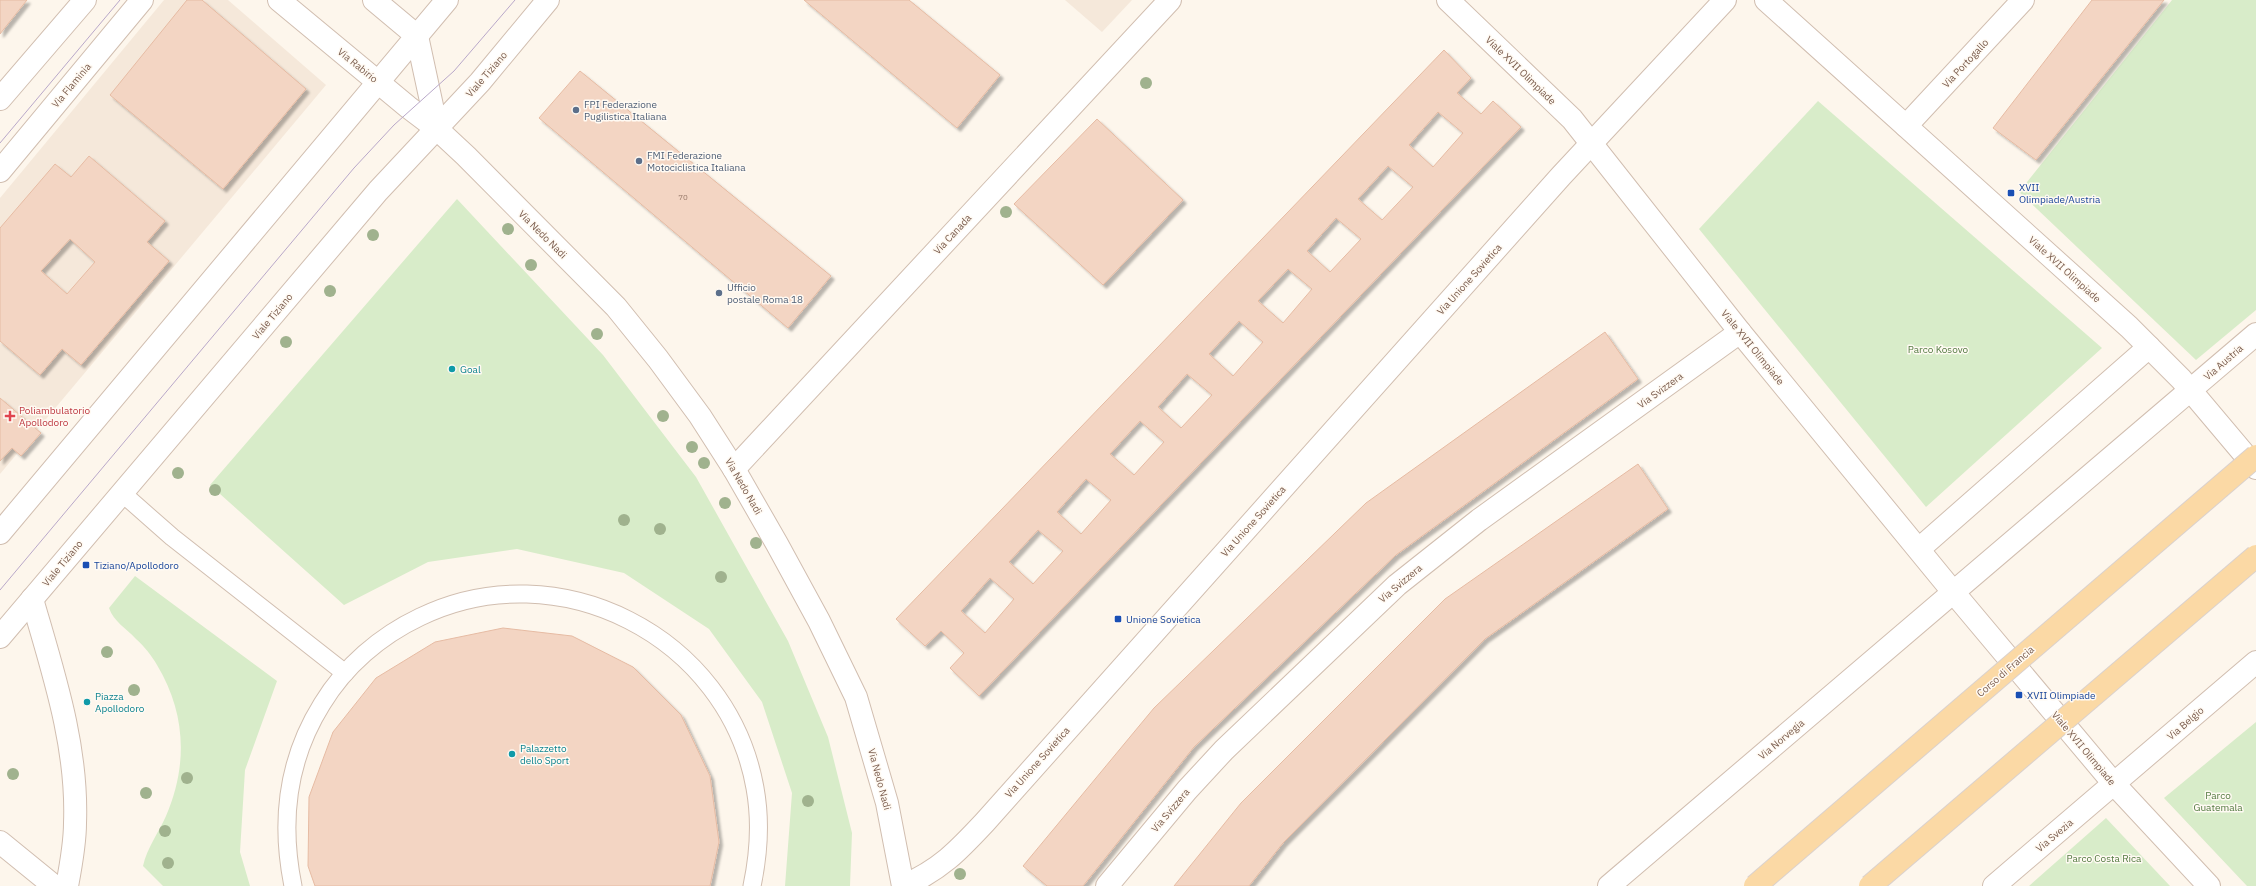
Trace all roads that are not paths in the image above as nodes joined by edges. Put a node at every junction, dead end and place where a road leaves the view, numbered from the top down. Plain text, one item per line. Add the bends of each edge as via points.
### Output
1 (85, 0) edge
2 (142, 0) edge
3 (279, 0) edge
4 (374, 0) edge
5 (447, 0) edge
6 (548, 0) edge
7 (1170, 0) edge
8 (1448, 0) edge
9 (1725, 0) edge
10 (1766, 0) edge
11 (2023, 0) edge
12 (417, 36) junction
13 (378, 82) junction
14 (0, 100) edge
15 (1906, 126) junction
16 (437, 129) junction
17 (1592, 142) junction
18 (466, 156) joint
19 (0, 171) edge
20 (1740, 332) junction
21 (2256, 334) edge
22 (2149, 347) junction
23 (2191, 390) junction
24 (2256, 456) edge
25 (2256, 468) edge
26 (734, 469) junction
27 (122, 493) junction
28 (0, 533) edge
29 (1919, 549) junction
30 (2256, 556) edge
31 (1954, 593) junction
32 (32, 599) junction
33 (0, 637) edge
34 (2256, 662) edge
35 (345, 673) junction
36 (2115, 785) junction
37 (0, 842) edge
38 (54, 886) edge
39 (67, 886) edge
40 (293, 886) edge
41 (752, 886) edge
42 (903, 886) edge
43 (1107, 886) edge
44 (1609, 886) edge
45 (1755, 886) edge
46 (1870, 886) edge
47 (1994, 886) edge
48 (2209, 886) edge

1 - 14 street
2 - 19 street, Via Flaminia
3 - 13 street, Via Rabirio
4 - 12 street
5 - 12 street
6 - 16 street, Viale Tiziano
7 - 26 street, Via Canada
8 - 17 street, Viale XVII Olimpiade via 1572,118
9 - 17 street
10 - 15 street, Viale XVII Olimpiade
11 - 15 street, Via Portogallo
12 - 13 street
12 - 16 street
13 - 16 street, Via Rabirio
13 - 28 street
15 - 22 street, Viale XVII Olimpiade
16 - 18 street, Via Rabirio
16 - 27 street, Viale Tiziano via 378,191
17 - 20 street, Viale XVII Olimpiade
17 - 42 street, Via Unione Sovietica via 985,822 933,872
18 - 26 street, Via Nedo Nadi via 599,288 628,321 685,394
20 - 29 street, Viale XVII Olimpiade
20 - 43 street, Via Svizzera via 1479,520 1397,584 1224,750
21 - 23 street, Via Austria
22 - 23 street, Viale XVII Olimpiade
22 - 29 street
23 - 25 street, Viale XVII Olimpiade
23 - 31 street, Via Austria
24 - 45 main road, Corso di Francia, bridge
26 - 42 street, Via Nedo Nadi via 819,621 856,697 887,803
27 - 32 street, Viale Tiziano
27 - 35 lane via 172,537
29 - 31 street, Viale XVII Olimpiade
30 - 46 main road, bridge
31 - 36 street, Viale XVII Olimpiade
31 - 44 street, Via Norvegia
32 - 33 street, Viale Tiziano
32 - 39 street via 65,721 72,761 75,822
34 - 36 street, Via Belgio
35 - 40 lane via 316,714 296,761 286,811 288,861
35 - 41 lane via 363,654 407,623 456,602 483,597 529,594 563,597 596,605 627,618 683,657 716,695 735,728 749,762 758,812 757,862
36 - 47 street, Via Svezia
36 - 48 street, Viale XVII Olimpiade
37 - 38 street

